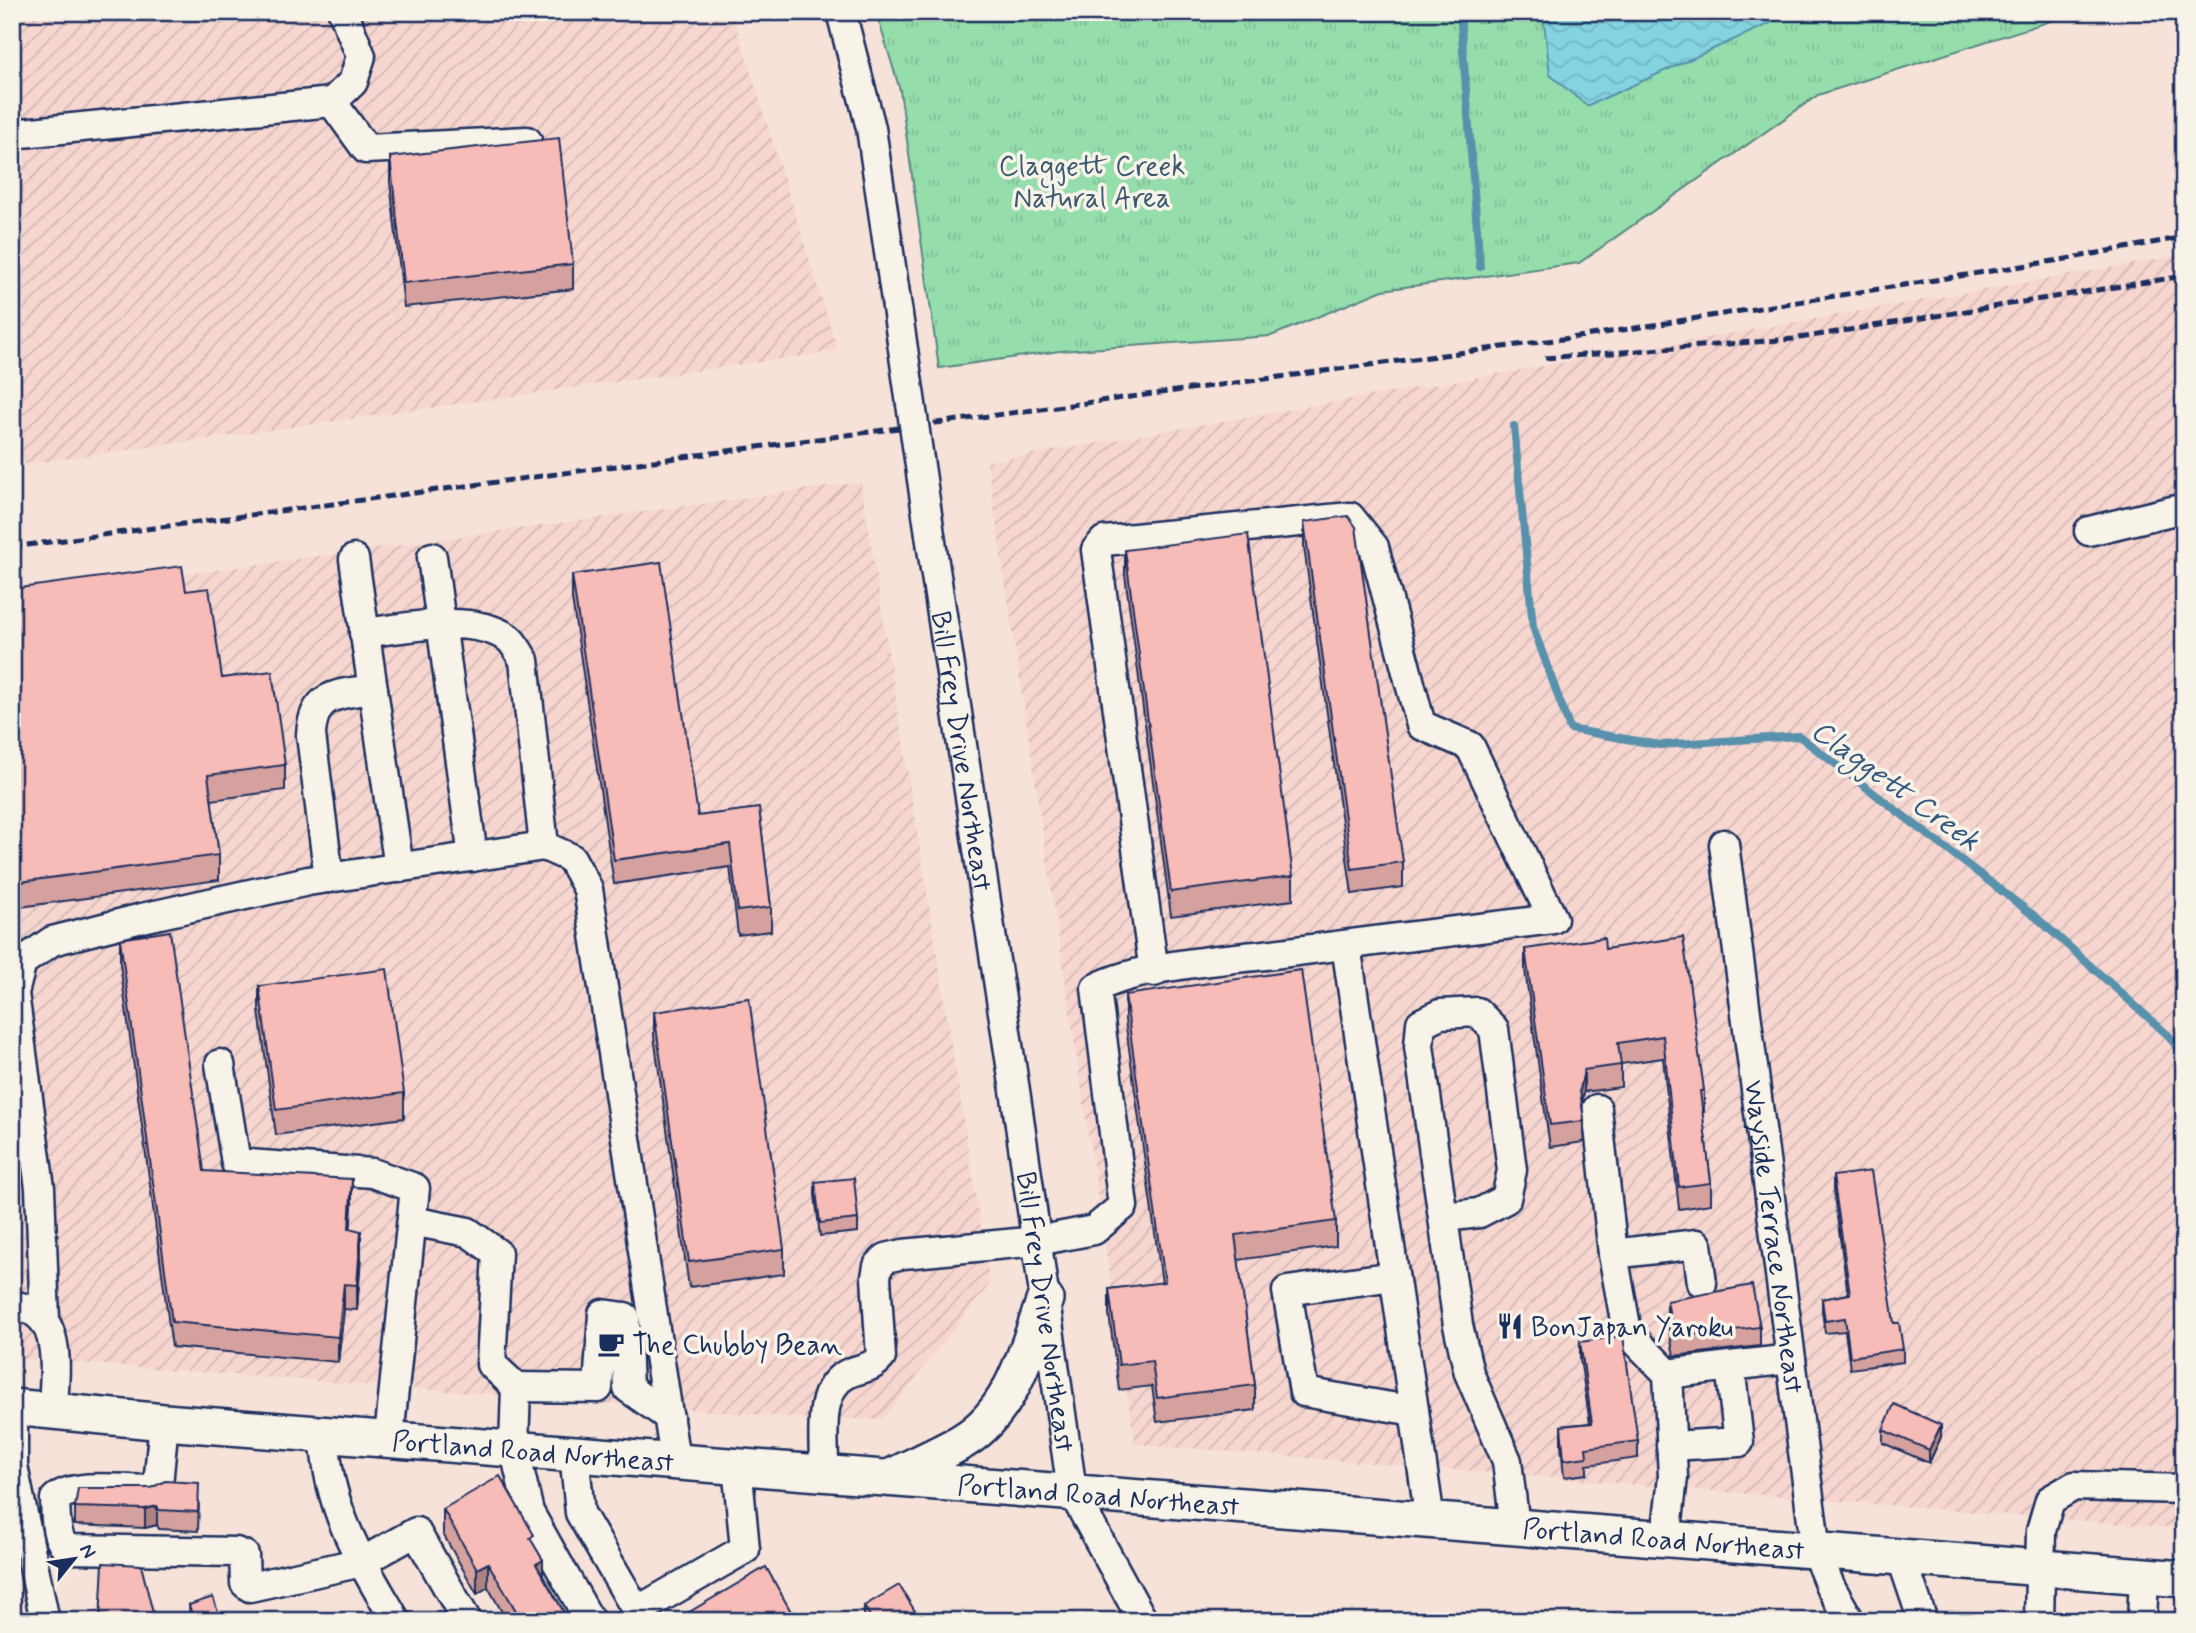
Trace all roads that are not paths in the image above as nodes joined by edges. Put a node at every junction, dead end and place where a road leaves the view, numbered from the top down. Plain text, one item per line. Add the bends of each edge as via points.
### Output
1 (343, 12) edge
2 (841, 12) edge
3 (332, 102) junction
4 (12, 135) edge
5 (527, 141) edge
6 (2184, 508) edge
7 (2089, 531) dead end
8 (432, 557) dead end
9 (354, 559) dead end
10 (440, 625) junction
11 (364, 632) junction
12 (373, 689) junction
13 (1724, 844) dead end
14 (544, 846) junction
15 (474, 856) junction
16 (399, 868) junction
17 (329, 878) junction
18 (1346, 945) junction
19 (1154, 972) junction
20 (220, 1064) dead end
21 (1597, 1109) dead end
22 (1444, 1217) junction
23 (412, 1221) junction
24 (1037, 1241) junction
25 (1613, 1255) junction
26 (1394, 1276) junction
27 (1702, 1283) dead end
28 (1045, 1299) junction
29 (12, 1306) edge
30 (45, 1320) junction
31 (1791, 1359) junction
32 (1730, 1366) junction
33 (1668, 1374) junction
34 (516, 1387) junction
35 (13, 1407) edge
36 (53, 1410) junction
37 (1414, 1411) junction
38 (669, 1417) junction
39 (164, 1422) junction
40 (323, 1433) junction
41 (389, 1437) junction
42 (1671, 1446) junction
43 (514, 1447) junction
44 (574, 1452) junction
45 (675, 1460) junction
46 (737, 1465) junction
47 (824, 1472) junction
48 (891, 1477) junction
49 (2184, 1489) edge
50 (1072, 1491) junction
51 (20, 1512) edge
52 (1430, 1520) junction
53 (1515, 1527) junction
54 (59, 1534) junction
55 (1666, 1538) junction
56 (1816, 1551) junction
57 (1901, 1556) junction
58 (362, 1562) junction
59 (2042, 1568) junction
60 (2144, 1576) junction
61 (2184, 1579) edge
62 (45, 1621) edge
63 (396, 1621) edge
64 (467, 1621) edge
65 (590, 1621) edge
66 (1143, 1621) edge
67 (1850, 1621) edge
68 (1923, 1621) edge
69 (2039, 1621) edge
70 (2142, 1621) edge

1 - 3 street via 361,56 353,82
2 - 24 street, Bill Frey Drive Northeast, bridge via 871,128
3 - 4 street
3 - 5 street via 366,149
6 - 7 street
8 - 10 street
9 - 11 street
10 - 11 street
10 - 14 street via 479,628 509,638 524,660
10 - 15 street
11 - 12 street
12 - 16 street
12 - 17 street via 338,694 320,703 312,718
13 - 31 street, Wayside Terrace Northeast
14 - 15 street
14 - 38 street via 571,859 588,889
15 - 16 street
16 - 17 street
17 - 30 street via 52,941 22,962 14,993 40,1188
18 - 19 street
18 - 19 street via 1553,919 1470,746 1421,725 1374,547 1350,517 1104,541 1096,550
18 - 26 street
19 - 24 street via 1116,978 1096,989 1123,1206 1094,1230
20 - 23 street via 236,1163 372,1173 415,1188
21 - 25 street
22 - 22 street via 1479,1213 1507,1199 1511,1170 1494,1029 1477,1012 1440,1014 1421,1023 1419,1046
22 - 53 street via 1458,1325 1467,1361 1507,1461
23 - 34 street via 468,1232 497,1252 491,1364
23 - 41 street
24 - 28 street, Bill Frey Drive Northeast
24 - 47 street via 903,1254 886,1258 878,1266 881,1357 873,1366 838,1380 830,1391 825,1402
25 - 27 street via 1697,1244
25 - 33 street via 1627,1332
26 - 37 street
26 - 37 street via 1287,1292 1304,1392
28 - 48 main road via 1003,1402 964,1441
28 - 50 street, Bill Frey Drive Northeast
29 - 30 street
30 - 36 street via 55,1345
31 - 32 street
31 - 56 street, Wayside Terrace Northeast
32 - 33 street
32 - 42 street via 1739,1443
33 - 42 street
34 - 38 street via 598,1388 603,1314 625,1317 628,1388
34 - 43 street
35 - 36 main road, Portland Road Northeast
35 - 51 street via 13,1466
36 - 39 main road, Portland Road Northeast
37 - 52 street
38 - 45 street
39 - 40 main road, Portland Road Northeast
39 - 54 street via 158,1485 151,1490 62,1492 55,1499
40 - 41 main road, Portland Road Northeast
40 - 58 street via 331,1486
41 - 43 main road, Portland Road Northeast
42 - 55 street via 1673,1477
43 - 44 main road, Portland Road Northeast
43 - 65 street via 529,1512
44 - 45 main road, Portland Road Northeast
44 - 46 street via 580,1513 637,1611 745,1549
45 - 46 main road, Portland Road Northeast
46 - 47 main road, Portland Road Northeast
47 - 48 main road, Portland Road Northeast
48 - 50 main road, Portland Road Northeast
49 - 59 street via 2074,1486 2050,1500 2041,1531
50 - 52 main road, Portland Road Northeast
50 - 66 street
51 - 54 street
51 - 62 street
52 - 53 main road, Portland Road Northeast
53 - 55 main road, Portland Road Northeast
54 - 58 street via 69,1549 236,1552 244,1555 250,1587
55 - 56 main road, Portland Road Northeast
56 - 57 main road, Portland Road Northeast
56 - 67 street, Wayside Terrace Northeast
57 - 59 main road, Portland Road Northeast
57 - 68 street
58 - 63 street
58 - 64 street via 415,1532
59 - 60 main road, Portland Road Northeast
59 - 69 street
60 - 61 main road, Portland Road Northeast
60 - 70 street

